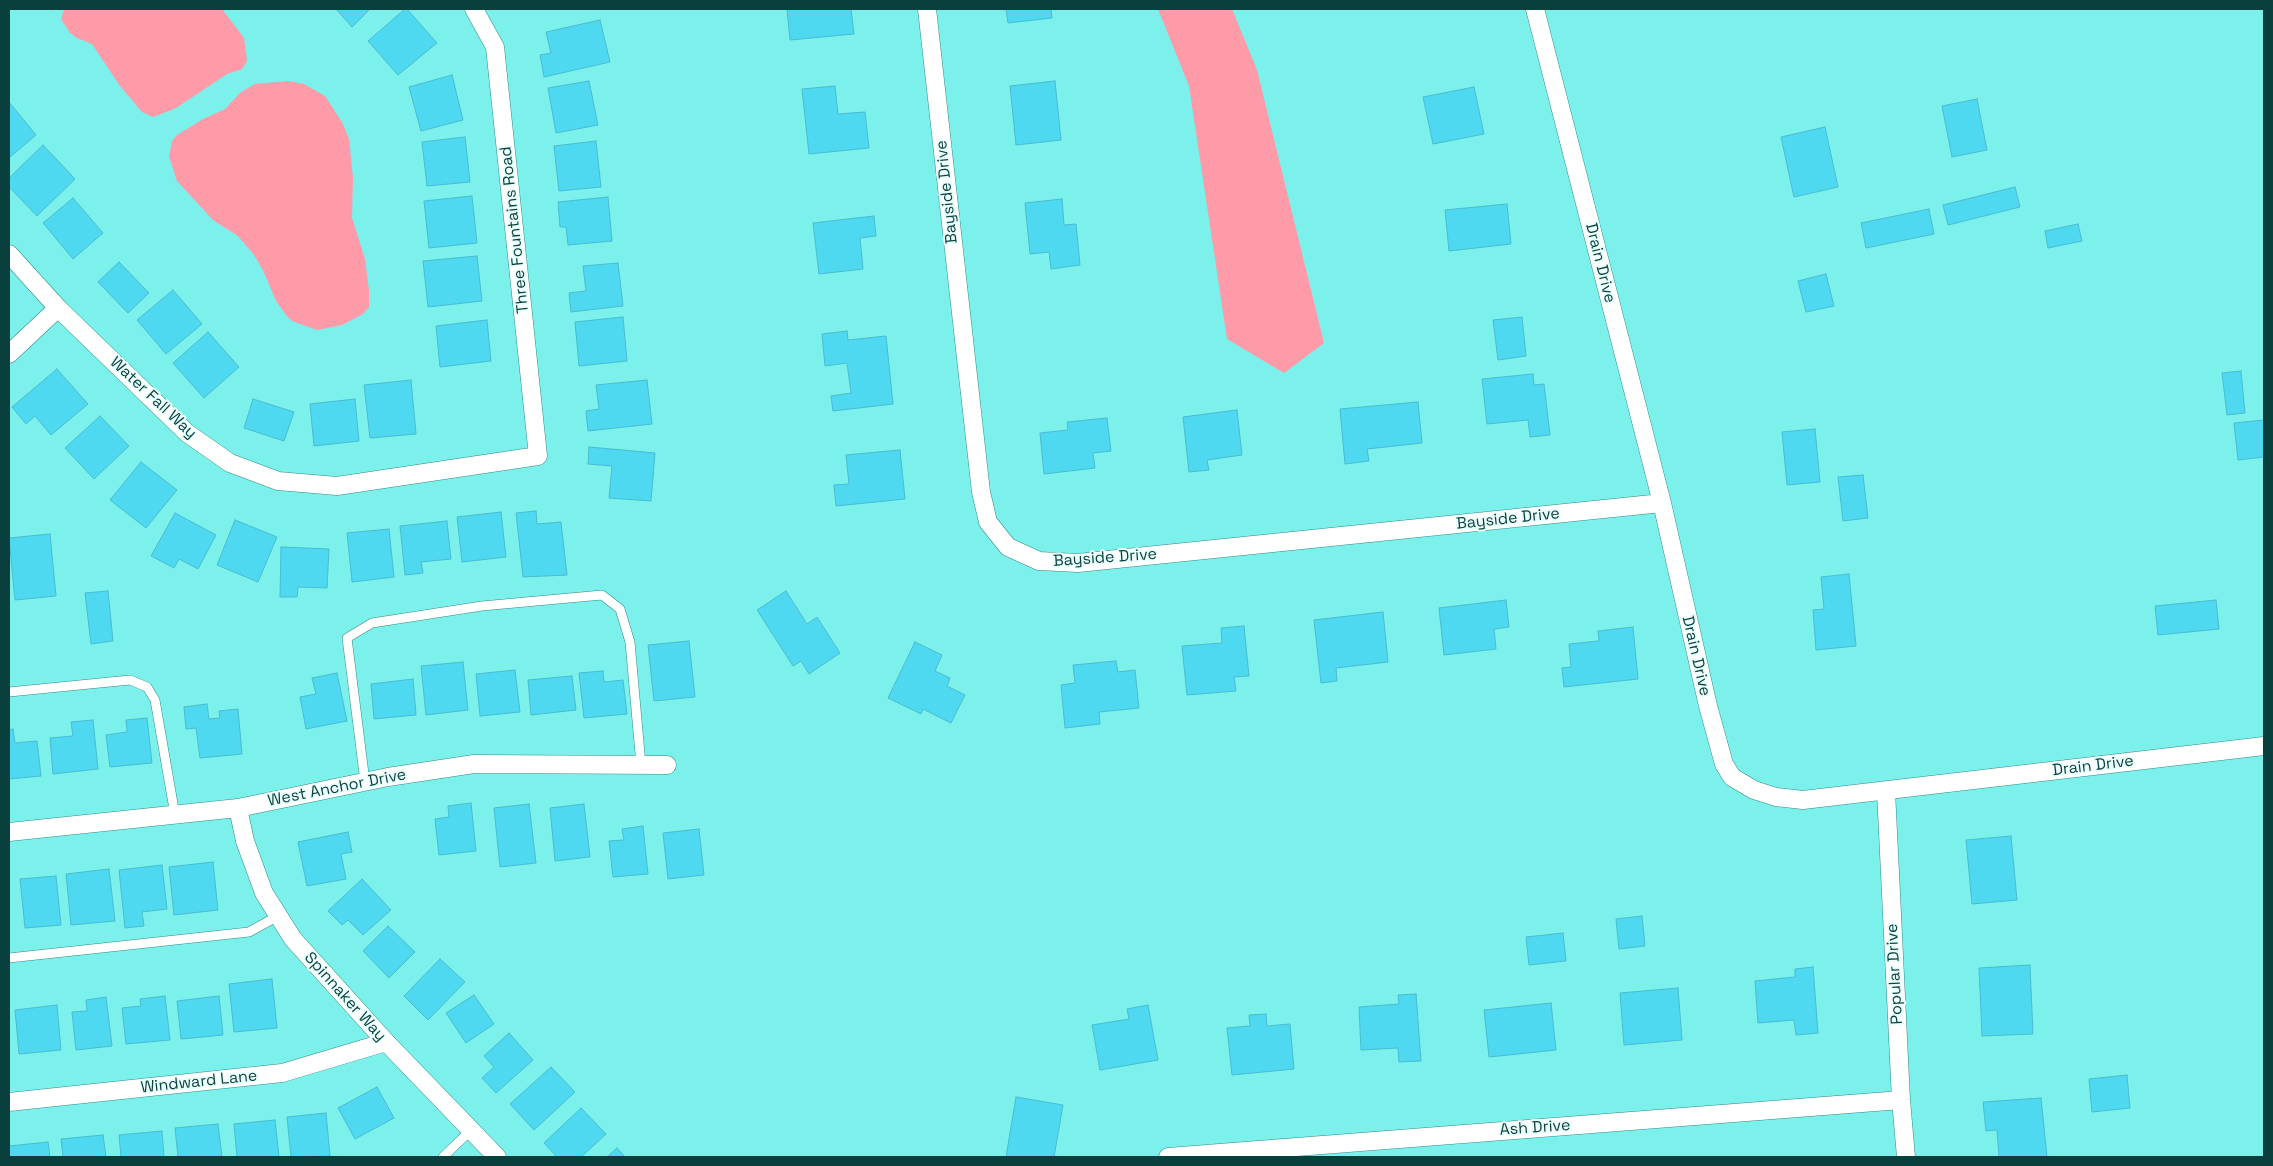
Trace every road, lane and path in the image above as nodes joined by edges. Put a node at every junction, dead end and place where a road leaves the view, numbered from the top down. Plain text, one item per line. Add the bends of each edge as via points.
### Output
1 (474, 9) edge
2 (927, 9) edge
3 (1535, 9) edge
4 (9, 254) edge
5 (58, 308) junction
6 (9, 354) edge
7 (538, 456) joint
8 (1662, 503) junction
9 (9, 692) edge
10 (2264, 746) edge
11 (641, 765) junction
12 (667, 765) dead end
13 (365, 782) junction
14 (1886, 790) junction
15 (238, 808) junction
16 (175, 815) junction
17 (9, 832) edge
18 (278, 916) junction
19 (9, 958) edge
20 (386, 1042) junction
21 (1901, 1100) junction
22 (9, 1102) edge
23 (471, 1130) junction
24 (443, 1157) edge
25 (498, 1157) edge
26 (1168, 1157) edge
27 (1906, 1157) edge

1 - 7 street, Three Fountains Road via 495,47
2 - 8 street, Bayside Drive via 981,492 988,522 1008,547 1038,561 1078,563
3 - 8 street, Drain Drive
4 - 5 street, Water Fall Way
5 - 6 street
5 - 7 street, Water Fall Way via 187,433 230,463 278,481 337,486
8 - 14 street, Drain Drive via 1708,706 1724,764 1732,777 1754,790 1803,800
9 - 16 lane via 130,680 147,687 155,700
10 - 14 street, Drain Drive
11 - 12 street, West Anchor Drive
11 - 13 street, West Anchor Drive via 474,764
11 - 13 lane via 630,642 620,610 602,595 482,606 372,623 347,638
13 - 15 street, West Anchor Drive
14 - 21 street, Popular Drive
15 - 16 street, West Anchor Drive
15 - 18 street, Spinnaker Way via 245,841 264,893
16 - 17 street, West Anchor Drive
18 - 19 lane via 249,932
18 - 20 street, Spinnaker Way via 293,939
20 - 22 street, Windward Lane via 282,1073
20 - 23 street, Spinnaker Way
21 - 26 street, Ash Drive
21 - 27 street, Popular Drive
23 - 24 lane
23 - 25 street, Spinnaker Way

